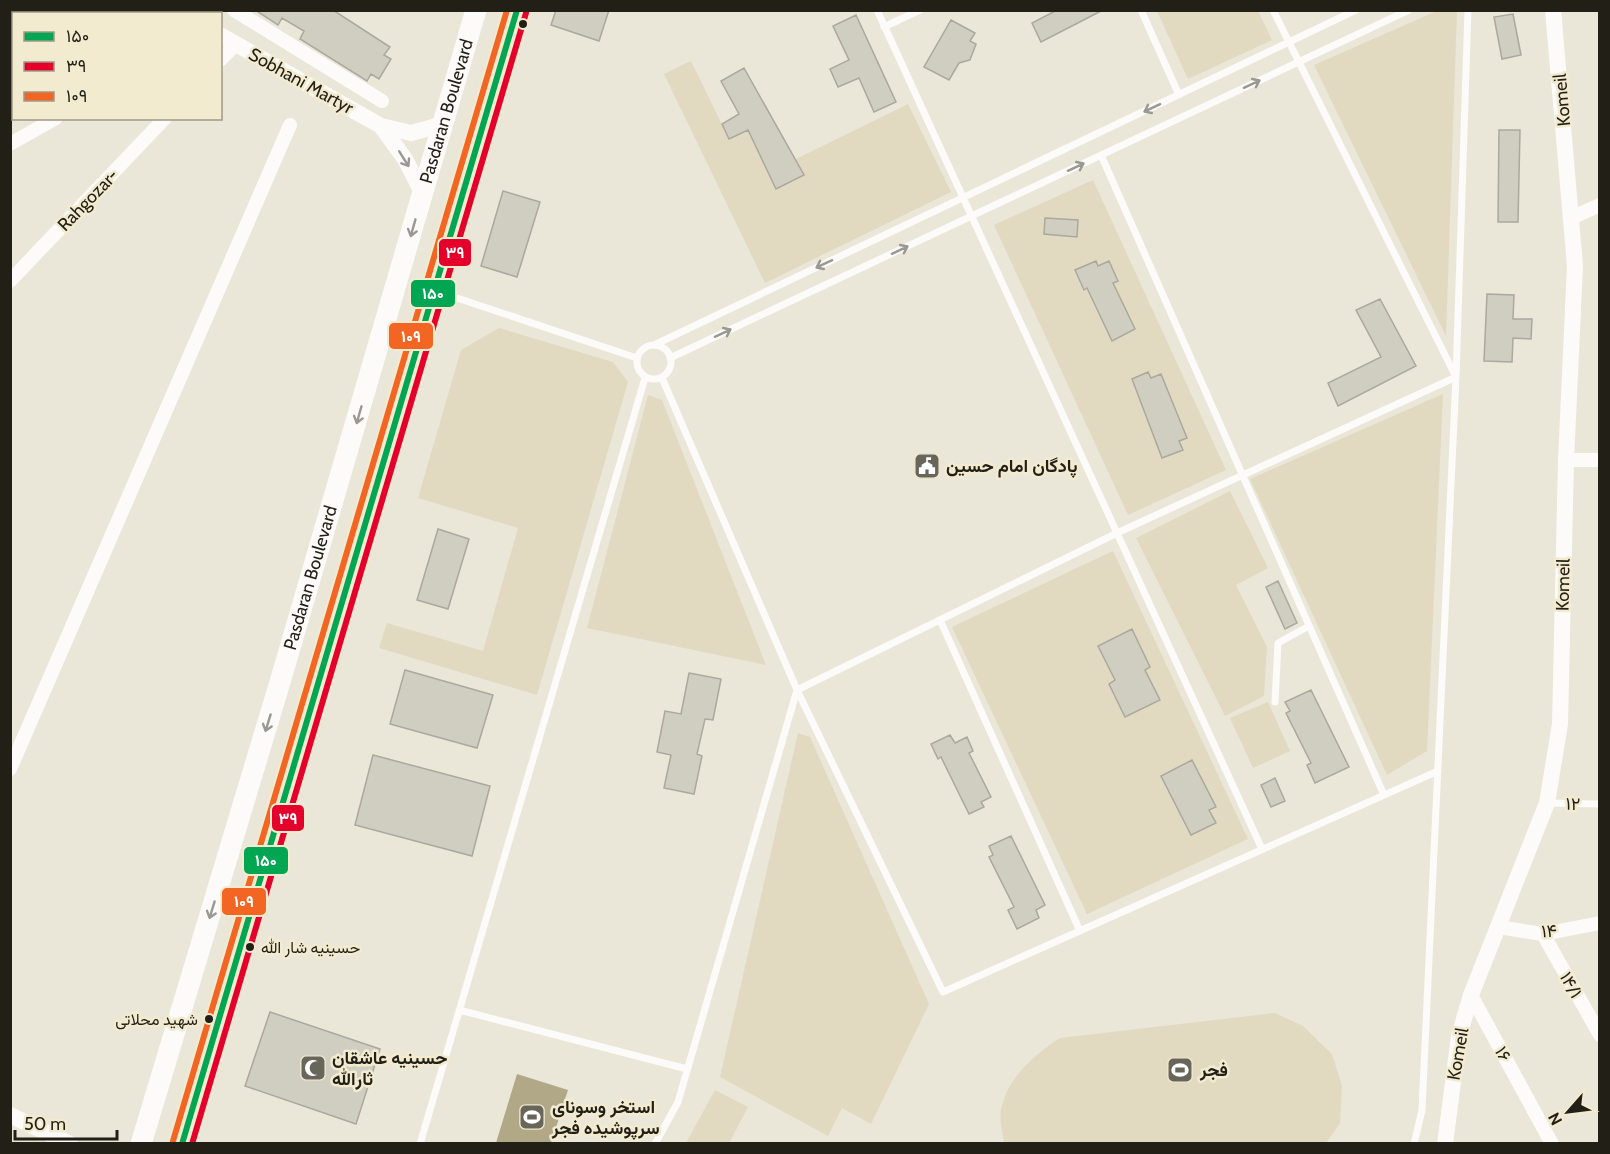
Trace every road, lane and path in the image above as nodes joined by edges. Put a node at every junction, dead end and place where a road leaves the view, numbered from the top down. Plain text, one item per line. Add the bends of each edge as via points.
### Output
1 (234, 10) edge
2 (476, 10) edge
3 (517, 10) edge
4 (877, 10) edge
5 (920, 10) edge
6 (1141, 10) edge
7 (1273, 10) edge
8 (1356, 10) edge
9 (1409, 10) edge
10 (1468, 10) edge
11 (1553, 10) edge
12 (884, 27) junction
13 (222, 36) edge
14 (1288, 43) junction
15 (236, 44) junction
16 (222, 58) edge
17 (1297, 63) junction
18 (1179, 95) junction
19 (382, 101) dead end
20 (52, 120) edge
21 (163, 120) edge
22 (444, 124) junction
23 (290, 125) dead end
24 (381, 126) junction
25 (10, 144) edge
26 (1101, 155) junction
27 (423, 194) junction
28 (963, 198) junction
29 (1599, 205) edge
30 (971, 216) junction
31 (1573, 217) junction
32 (10, 281) edge
33 (434, 290) junction
34 (654, 345) junction
35 (637, 358) junction
36 (670, 358) junction
37 (1456, 377) junction
38 (645, 378) junction
39 (662, 378) junction
40 (1599, 459) edge
41 (1566, 460) junction
42 (1242, 476) junction
43 (1117, 533) junction
44 (940, 620) junction
45 (1309, 626) junction
46 (280, 682) junction
47 (797, 690) junction
48 (314, 691) junction
49 (1275, 702) dead end
50 (16, 739) edge
51 (10, 769) edge
52 (1438, 771) junction
53 (1384, 795) junction
54 (1547, 803) junction
55 (1599, 804) edge
56 (1262, 849) junction
57 (1599, 923) edge
58 (1498, 927) junction
59 (1080, 931) junction
60 (1543, 934) junction
61 (1471, 995) junction
62 (459, 1010) junction
63 (1599, 1035) edge
64 (687, 1069) junction
65 (10, 1115) edge
66 (138, 1140) edge
67 (70, 1143) edge
68 (182, 1143) edge
69 (420, 1143) edge
70 (656, 1143) edge
71 (1414, 1143) edge
72 (1445, 1143) edge
73 (1552, 1143) edge

1 - 19 street
2 - 22 main road, Pasdaran Boulevard
3 - 33 main road, Pasdaran Boulevard
4 - 12 lane
5 - 12 lane
6 - 18 lane
7 - 14 lane
8 - 14 lane
9 - 17 lane
10 - 37 lane
11 - 31 street, Komeil
12 - 28 lane
13 - 15 street, Sobhani Martyr
14 - 17 lane
14 - 18 lane
15 - 16 street
15 - 24 street, Sobhani Martyr
26 -> 17 lane
17 - 37 lane
18 -> 28 lane
20 - 25 street
21 - 32 street, Rahgozar-
22 - 24 street via 411,133
22 - 27 main road, Pasdaran Boulevard
23 - 50 street
24 -> 27 street via 405,159
30 -> 26 lane
26 - 42 lane
27 -> 46 main road, Pasdaran Boulevard
28 - 30 lane
28 -> 34 lane
29 - 31 street
36 -> 30 lane
30 - 43 lane
31 - 41 street, Komeil via 1575,266
33 - 35 lane
33 - 48 main road, Pasdaran Boulevard
34 - 35 lane via 643,349
34 - 36 lane via 664,349
35 - 38 lane via 638,369
36 - 39 lane via 669,369
37 - 42 lane
37 - 52 lane
38 - 39 lane
38 - 62 lane
39 - 47 lane
40 - 41 street
41 - 54 street, Komeil via 1560,724
42 - 43 lane
42 - 45 lane
43 - 44 lane
43 - 56 lane
44 - 47 lane
44 - 59 lane
45 - 49 lane via 1278,643
45 - 53 lane
46 - 48 main road
46 -> 66 main road, Pasdaran Boulevard
47 - 59 lane via 943,992
47 - 64 lane
48 - 68 main road, Pasdaran Boulevard
50 - 51 street
52 - 53 lane
52 - 71 lane via 1422,1110
53 - 56 lane
54 - 55 lane, ۱۲
54 - 58 street, Komeil
56 - 59 lane
57 - 60 street, ۱۴
58 - 60 street, ۱۴
58 - 61 street, Komeil
60 - 63 street, ۱۴/۱
61 - 72 street, Komeil via 1459,1036
61 - 73 street, ۱۶
62 - 64 lane
62 - 69 lane
64 - 70 lane via 678,1102
65 - 67 street

